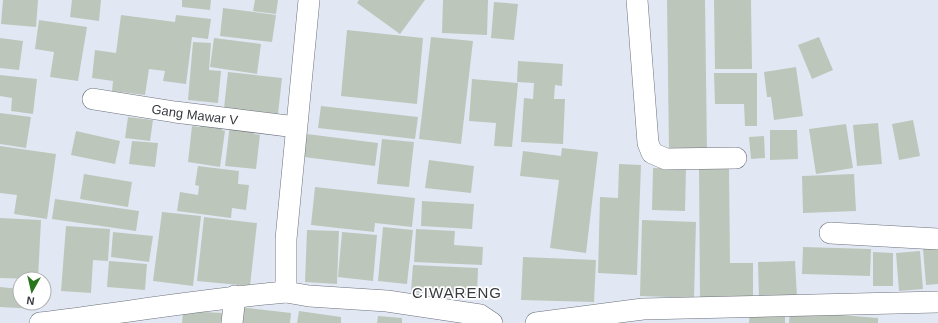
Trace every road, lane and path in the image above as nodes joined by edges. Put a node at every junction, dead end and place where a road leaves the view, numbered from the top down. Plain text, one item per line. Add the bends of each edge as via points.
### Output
1 (309, 0) edge
2 (638, 0) edge
3 (93, 99) dead end
4 (296, 127) junction
5 (736, 158) dead end
6 (830, 233) dead end
7 (938, 239) edge
8 (286, 292) junction
9 (235, 296) junction
10 (938, 302) edge
11 (40, 323) edge
12 (232, 323) edge
13 (492, 323) edge
14 (536, 323) edge

1 - 4 street
2 - 5 street via 648,143 652,153 666,159
3 - 4 street, Gang Mawar V
4 - 8 street via 286,239
6 - 7 street
8 - 9 street
8 - 13 street via 388,302 480,315
9 - 11 street
9 - 12 street
10 - 14 street via 643,309

